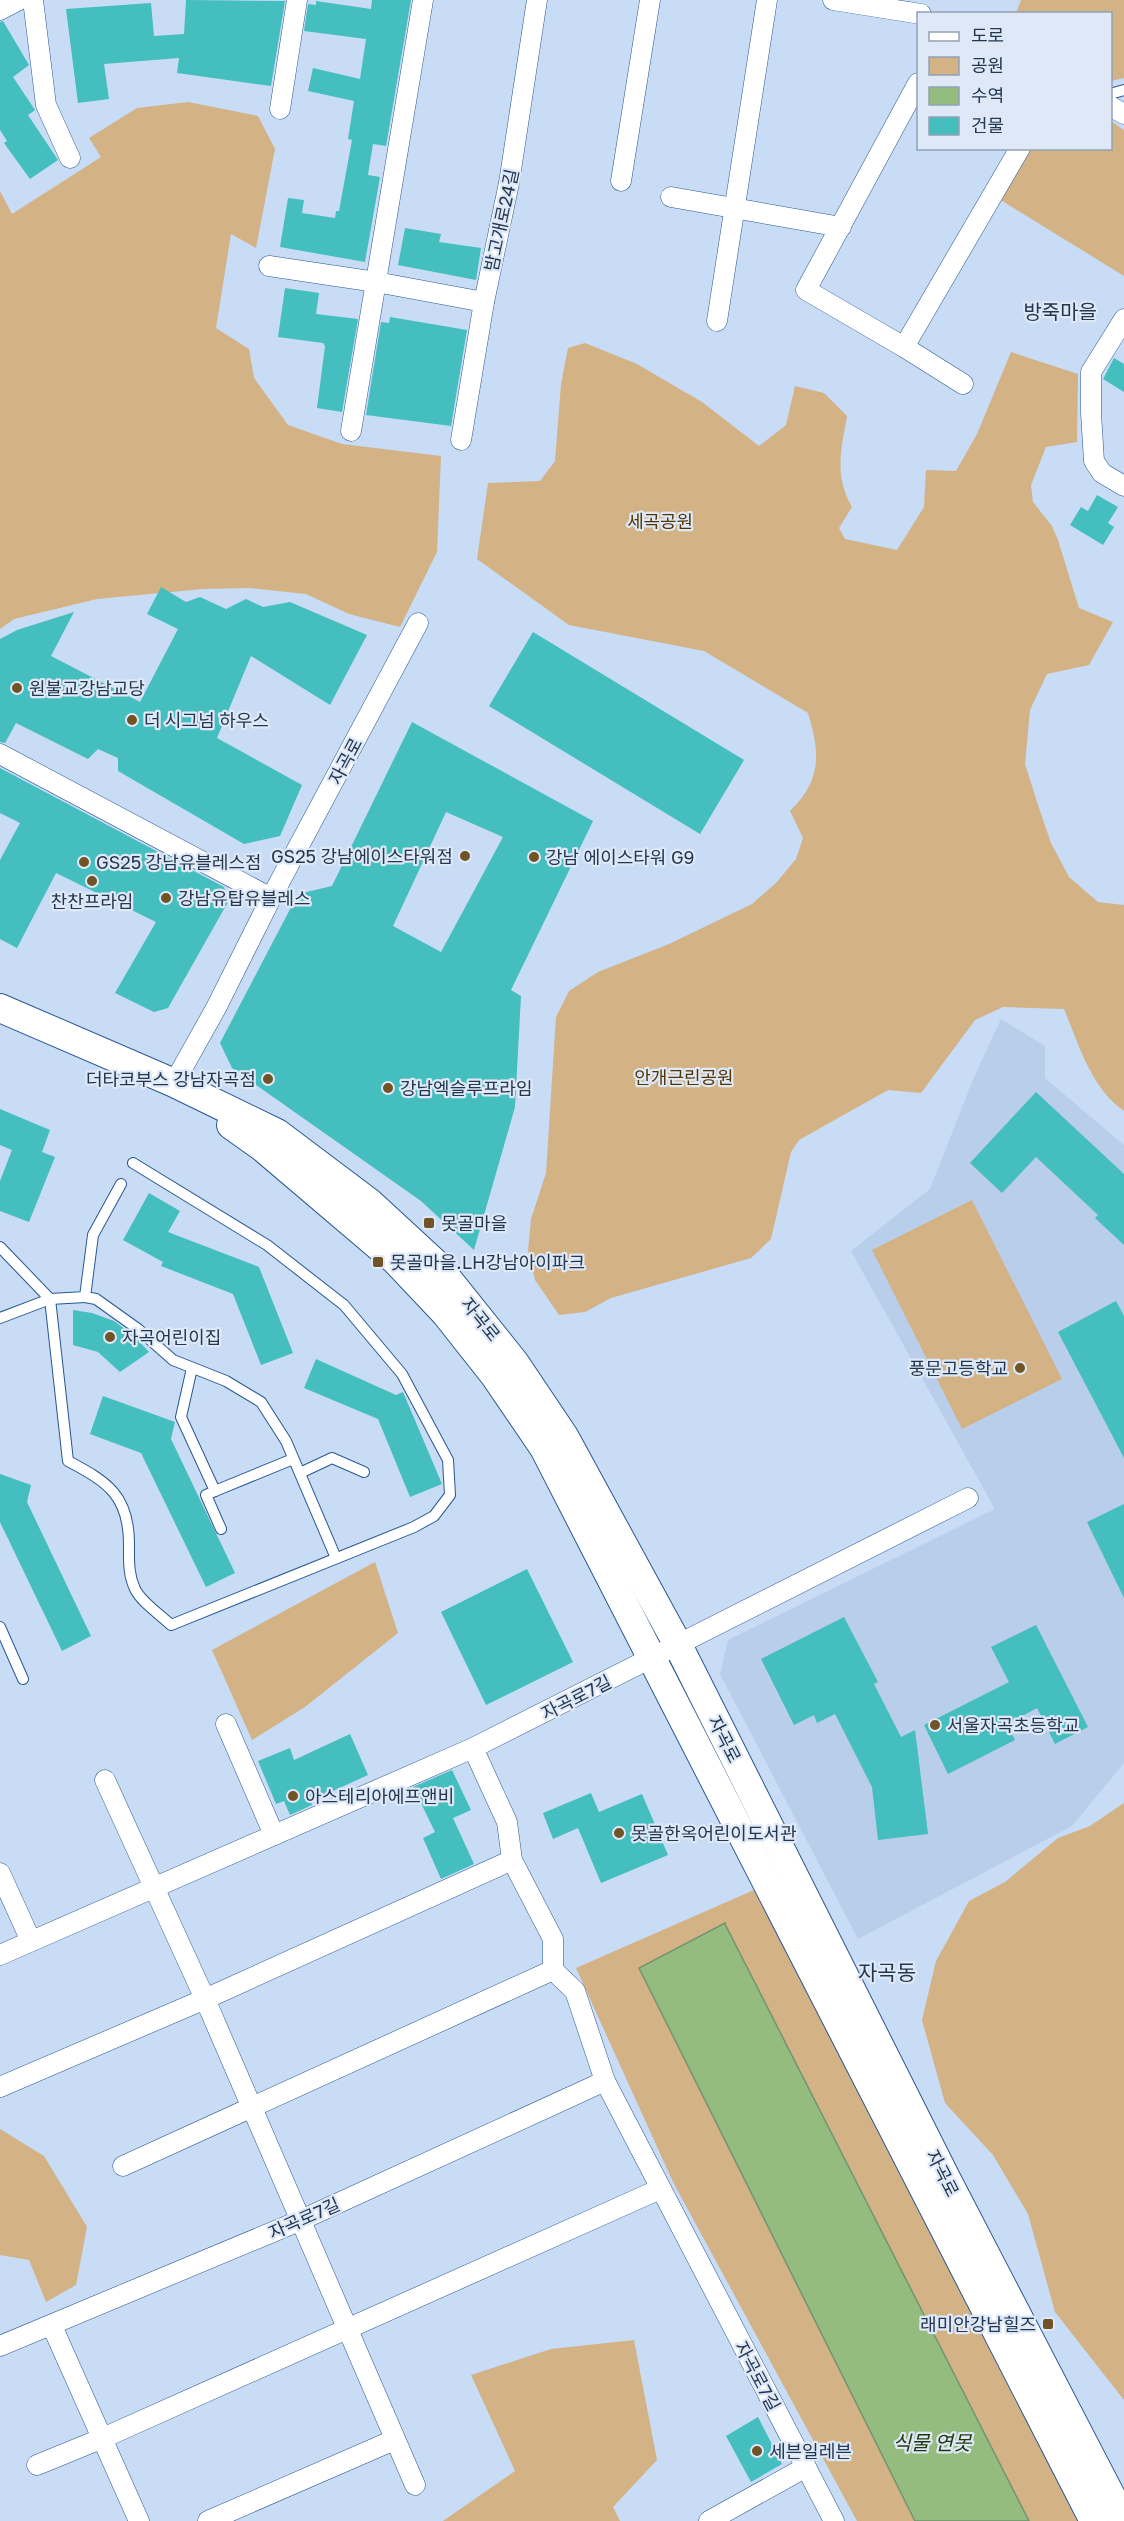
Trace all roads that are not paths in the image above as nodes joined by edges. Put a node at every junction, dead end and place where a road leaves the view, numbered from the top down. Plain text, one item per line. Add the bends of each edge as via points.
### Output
1 (19, 0) edge
2 (33, 0) edge
3 (297, 0) edge
4 (423, 0) edge
5 (537, 0) edge
6 (650, 0) edge
7 (767, 0) edge
8 (833, 0) edge
9 (0, 10) edge
10 (917, 13) edge
11 (917, 85) edge
12 (280, 109) dead end
13 (1019, 150) edge
14 (69, 158) dead end
15 (621, 181) dead end
16 (671, 197) dead end
17 (733, 207) junction
18 (841, 227) junction
19 (269, 266) dead end
20 (376, 282) junction
21 (483, 302) junction
22 (1124, 319) edge
23 (717, 321) dead end
24 (904, 347) junction
25 (963, 384) dead end
26 (351, 431) dead end
27 (461, 440) dead end
28 (1124, 486) edge
29 (418, 623) dead end
30 (0, 754) edge
31 (271, 898) junction
32 (0, 1008) edge
33 (174, 1083) junction
34 (133, 1163) dead end
35 (121, 1184) dead end
36 (0, 1247) edge
37 (85, 1297) junction
38 (50, 1299) junction
39 (0, 1318) edge
40 (192, 1368) junction
41 (293, 1459) junction
42 (364, 1472) dead end
43 (300, 1473) junction
44 (215, 1491) junction
45 (968, 1498) dead end
46 (221, 1529) dead end
47 (336, 1558) junction
48 (0, 1627) edge
49 (678, 1645) junction
50 (652, 1658) junction
51 (23, 1679) dead end
52 (226, 1724) dead end
53 (473, 1748) junction
54 (105, 1780) dead end
55 (274, 1835) junction
56 (512, 1860) junction
57 (0, 1873) edge
58 (153, 1888) junction
59 (32, 1941) junction
60 (0, 1955) edge
61 (553, 1970) junction
62 (205, 2000) junction
63 (605, 2081) junction
64 (0, 2087) edge
65 (251, 2108) junction
66 (123, 2166) dead end
67 (660, 2189) junction
68 (299, 2221) junction
69 (52, 2326) junction
70 (346, 2331) junction
71 (0, 2346) edge
72 (103, 2438) junction
73 (394, 2440) junction
74 (37, 2465) dead end
75 (806, 2467) junction
76 (415, 2485) dead end
77 (139, 2521) edge
78 (208, 2521) edge
79 (709, 2521) edge
80 (834, 2521) edge
81 (1094, 2521) edge
82 (1124, 2521) edge

1 - 9 street
2 - 14 street via 46,105
3 - 12 street
4 - 20 street
5 - 21 street, 밤고개로24길 via 509,183
6 - 15 street
7 - 17 street
8 - 10 street
11 - 18 street
13 - 24 street
16 - 17 street
17 - 18 street
17 - 23 street
18 - 24 street via 806,290
19 - 20 street
20 - 21 street
20 - 26 street
21 - 27 street, 밤고개로24길
22 - 28 street via 1091,372 1094,461 1102,473
24 - 25 street
29 - 31 street, 자곡로
30 - 31 street
31 - 33 street, 자곡로
32 - 33 main road, 자곡로
33 - 49 main road, 자곡로 via 277,1133 370,1203 435,1263 515,1363 564,1436
33 - 50 main road, 자곡로 via 262,1147 395,1260 446,1314 544,1448
34 - 47 lane via 267,1245 344,1305 402,1374 448,1460 450,1495 434,1516
35 - 37 lane via 93,1235
36 - 38 lane
37 - 38 lane
37 - 40 lane via 96,1299 173,1360
38 - 39 lane
38 - 47 lane via 68,1461 98,1476 120,1498 129,1522 129,1569 136,1592 171,1625
40 - 41 lane via 226,1381 261,1402
40 - 44 lane via 181,1417
41 - 43 lane
41 - 44 lane
42 - 43 lane via 332,1458
43 - 47 lane
44 - 46 lane via 206,1494
45 - 49 street, 자곡로7길
48 - 51 lane
49 - 50 street, 자곡로7길
49 - 82 main road, 자곡로
50 - 53 street, 자곡로7길
50 - 81 main road, 자곡로
52 - 55 street
53 - 55 street, 자곡로7길
53 - 56 street via 507,1822
54 - 58 street
55 - 58 street, 자곡로7길
56 - 61 street via 553,1939
56 - 62 street
57 - 59 street
58 - 59 street, 자곡로7길
58 - 62 street
59 - 60 street, 자곡로7길
61 - 63 street, 자곡로7길 via 574,1991
61 - 65 street
62 - 64 street
62 - 65 street
63 - 67 street, 자곡로7길
63 - 68 street, 자곡로7길
65 - 66 street
65 - 68 street
67 - 70 street
67 - 75 street, 자곡로7길
68 - 69 street, 자곡로7길
68 - 70 street
69 - 71 street, 자곡로7길
69 - 72 street
70 - 72 street
70 - 73 street
72 - 74 street
72 - 77 street
73 - 76 street
73 - 78 street
75 - 79 street
75 - 80 street, 자곡로7길

